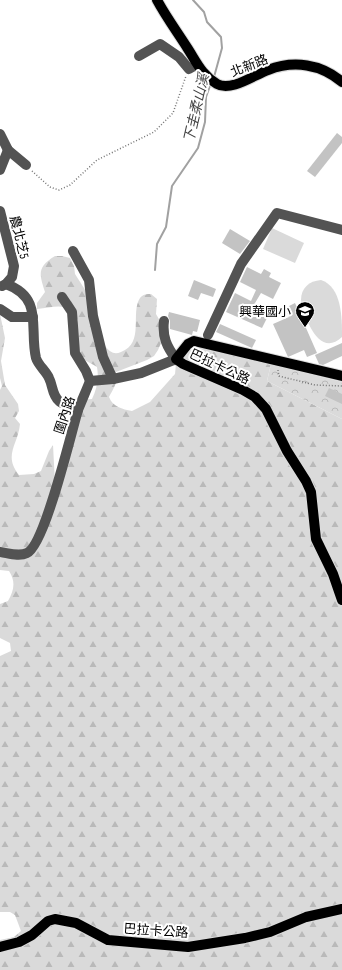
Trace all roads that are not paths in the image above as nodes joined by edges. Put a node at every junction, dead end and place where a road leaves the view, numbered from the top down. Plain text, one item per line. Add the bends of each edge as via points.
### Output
1 (157, 0) edge
2 (139, 56) dead end
3 (192, 67) junction
4 (342, 82) edge
5 (0, 134) edge
6 (8, 150) junction
7 (26, 166) road end
8 (0, 170) edge
9 (0, 211) edge
10 (342, 230) edge
11 (73, 251) dead end
12 (3, 285) edge
13 (62, 297) dead end
14 (0, 309) edge
15 (33, 317) junction
16 (164, 321) dead end
17 (208, 335) dead end
18 (176, 359) junction
19 (342, 376) edge
20 (113, 379) junction
21 (90, 381) junction
22 (78, 410) junction
23 (0, 552) edge
24 (342, 600) edge
25 (342, 909) edge
26 (0, 948) edge

1 - 3 main road, 北新路
2 - 3 street via 160,44
3 - 4 main road, 北新路 via 218,85 230,86 269,69 289,65 316,66 333,74
5 - 6 street
6 - 7 street
6 - 8 street
9 - 12 street, 農北芝5 via 14,266 12,277
10 - 17 street via 276,213 241,264
11 - 20 street via 89,280 93,316 103,357
12 - 15 street via 16,288 28,297
13 - 21 street via 72,312 74,353
14 - 15 street via 12,317
15 - 22 street via 36,358 59,401
16 - 18 street via 164,340
18 - 19 main road, 巴拉卡公路 via 188,344 194,341
18 - 20 street via 141,373
18 - 24 main road, 巴拉卡公路 via 255,397 266,409 287,452 311,492 316,539
20 - 21 street
21 - 22 street, 圍內路
22 - 23 street, 圍內路 via 52,502 35,546 27,553
25 - 26 main road, 巴拉卡公路 via 306,917 270,932 188,947 108,940 76,923 55,918 32,935

